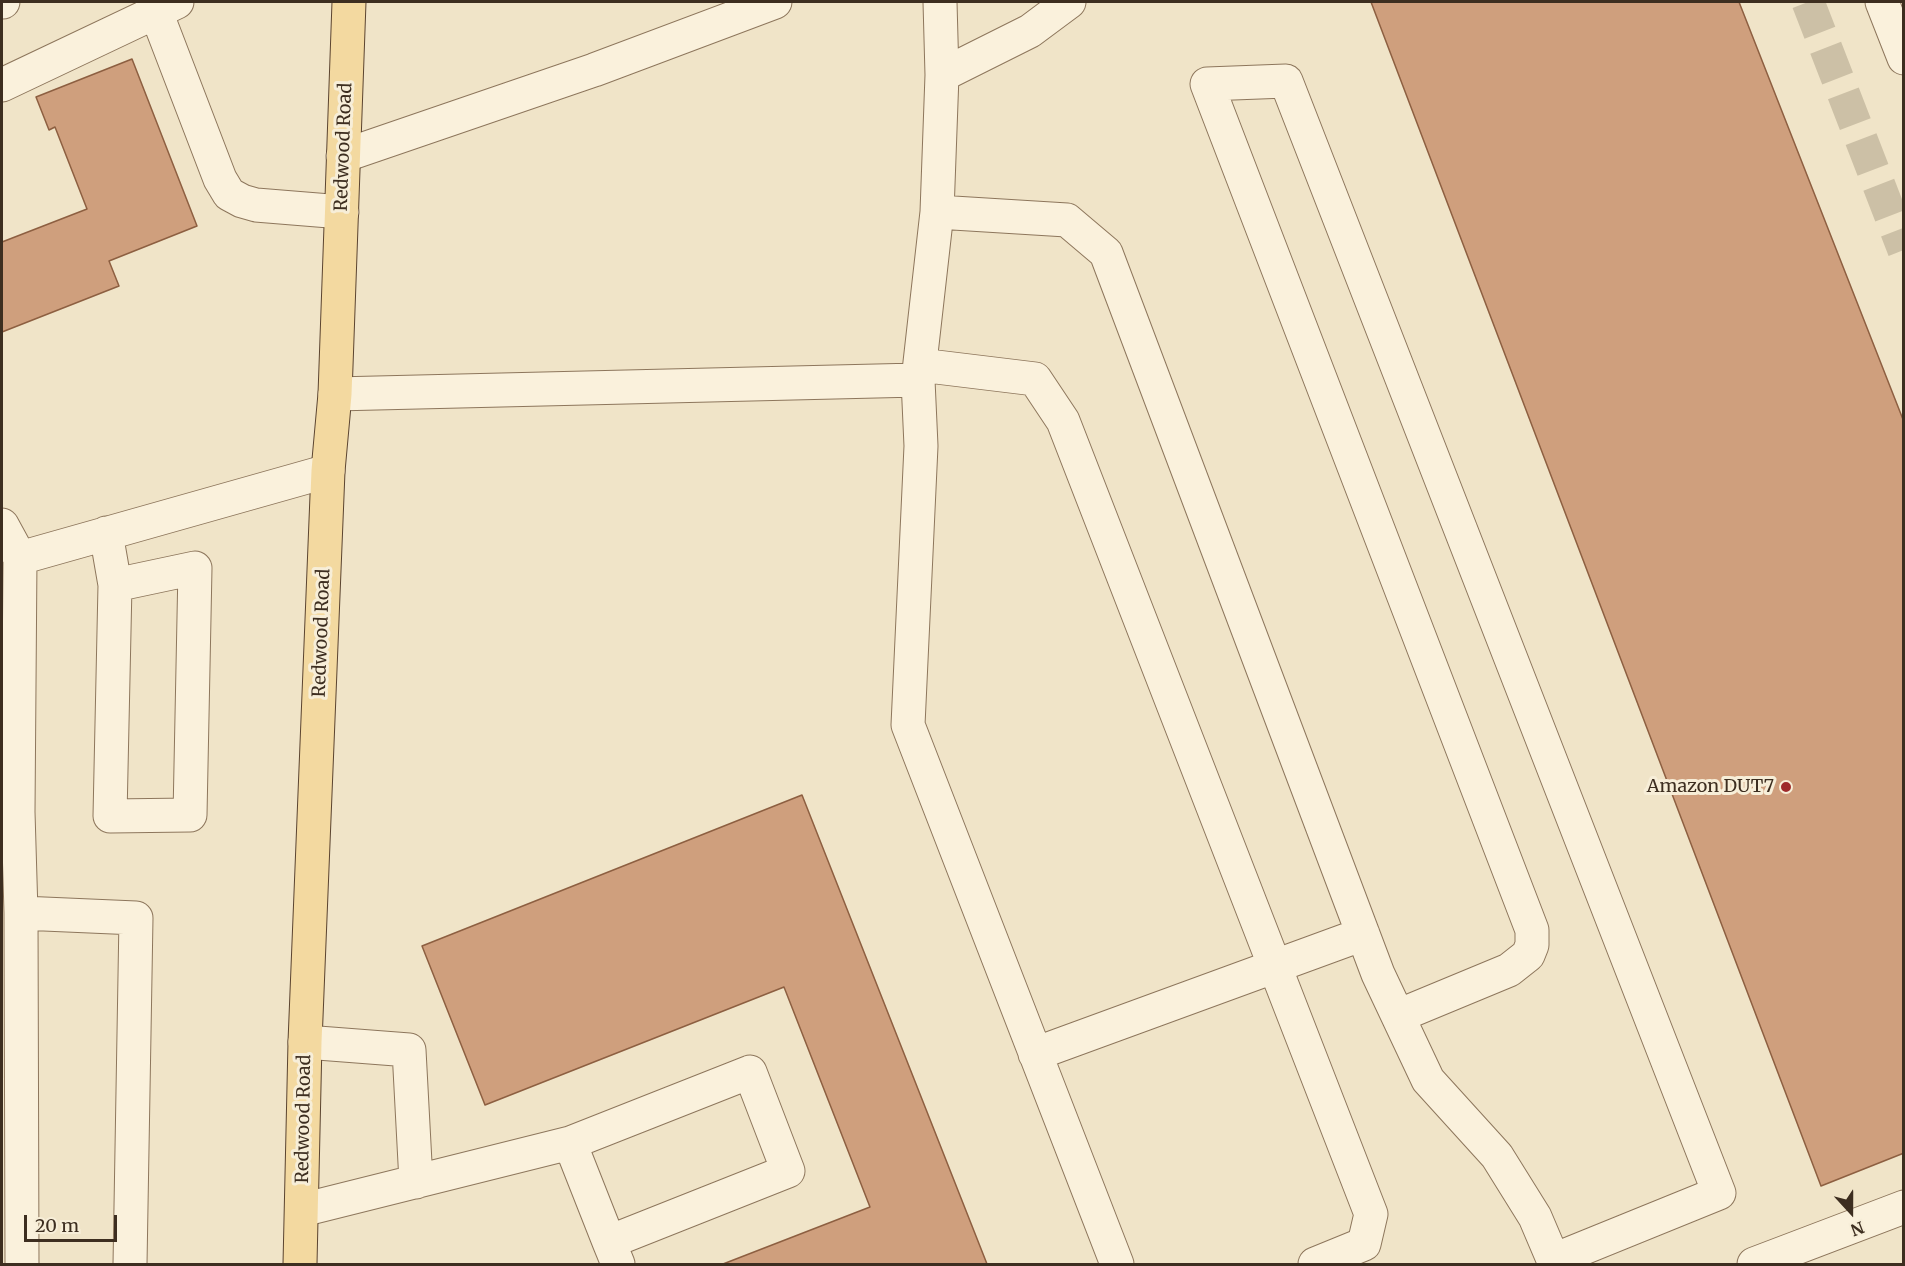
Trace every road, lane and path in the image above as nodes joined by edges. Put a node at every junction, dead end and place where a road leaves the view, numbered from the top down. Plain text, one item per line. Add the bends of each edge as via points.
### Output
1 (349, 2) edge
2 (774, 2) edge
3 (940, 2) edge
4 (1069, 2) edge
5 (1882, 2) edge
6 (167, 7) edge
7 (1904, 58) edge
8 (942, 75) junction
9 (2, 85) edge
10 (343, 156) junction
11 (342, 212) junction
12 (937, 212) junction
13 (919, 372) junction
14 (335, 394) junction
15 (328, 471) junction
16 (2, 525) edge
17 (106, 533) junction
18 (20, 558) junction
19 (115, 585) junction
20 (10, 812) edge
21 (21, 913) junction
22 (1363, 934) junction
23 (1276, 967) junction
24 (1398, 1016) junction
25 (305, 1042) junction
26 (1035, 1054) junction
27 (570, 1143) junction
28 (416, 1182) junction
29 (1904, 1207) edge
30 (302, 1210) junction
31 (614, 1253) edge
32 (1555, 1262) edge
33 (22, 1264) edge
34 (130, 1264) edge
35 (300, 1264) edge
36 (1118, 1264) edge
37 (1316, 1264) edge
38 (1754, 1264) edge

1 - 10 main road, Redwood Road
2 - 10 lane
3 - 8 lane
4 - 8 lane via 1030,31
5 - 7 lane
6 - 9 lane
6 - 11 lane via 220,179 229,194 256,205
8 - 12 lane
10 - 11 main road, Redwood Road
11 - 14 main road, Redwood Road
12 - 13 lane
12 - 22 lane via 1068,220 1106,253
13 - 14 lane
13 - 23 lane via 1035,379 1064,421
13 - 26 lane via 921,446 908,725
14 - 15 main road, Redwood Road
15 - 17 lane
15 - 25 main road, Redwood Road
16 - 18 lane
17 - 18 lane
17 - 19 lane
18 - 20 lane
19 - 19 lane via 195,568 190,815 110,816
20 - 21 lane
21 - 33 lane
21 - 34 lane via 136,918
22 - 23 lane
22 - 24 lane
23 - 26 lane
23 - 37 lane via 1371,1214 1364,1244
24 - 32 lane via 1428,1080 1497,1156 1535,1217
24 - 32 lane via 1509,970 1528,955 1532,930 1207,84 1286,81 1719,1193
25 - 28 lane via 409,1050
25 - 30 main road, Redwood Road
26 - 36 lane
27 - 28 lane
27 - 31 lane
27 - 31 lane via 750,1072 788,1172
28 - 30 lane
29 - 38 lane
30 - 35 main road, Redwood Road

